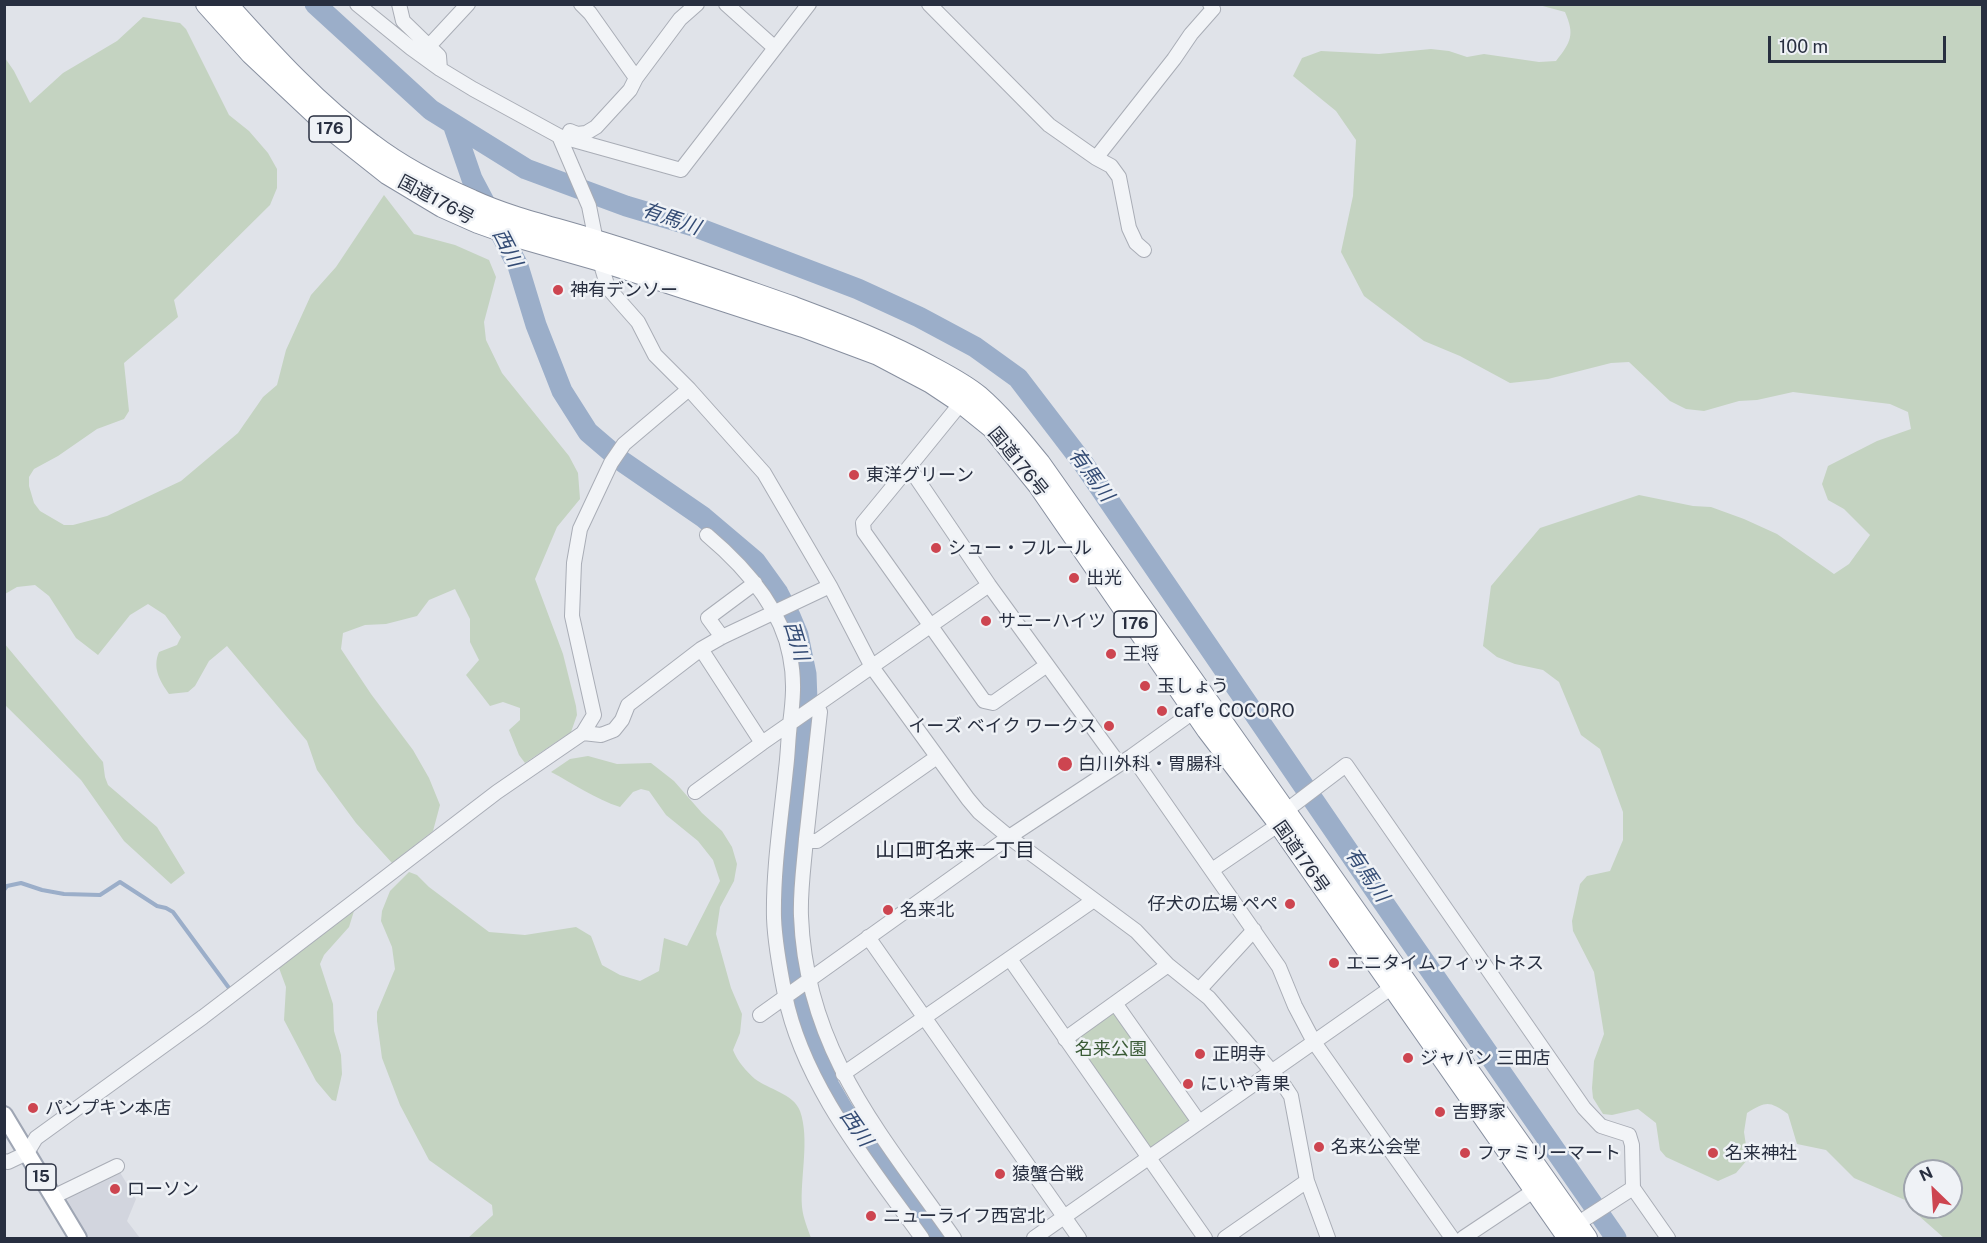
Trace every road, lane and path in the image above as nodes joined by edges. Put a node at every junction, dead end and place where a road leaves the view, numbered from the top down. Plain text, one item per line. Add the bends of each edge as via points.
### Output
1 (206, 4) edge
2 (227, 4) edge
3 (357, 4) edge
4 (399, 4) edge
5 (468, 4) edge
6 (581, 4) edge
7 (697, 4) edge
8 (726, 4) edge
9 (808, 4) edge
10 (929, 4) edge
11 (1210, 4) edge
12 (429, 46) junction
13 (775, 48) junction
14 (440, 69) junction
15 (636, 78) junction
16 (558, 137) junction
17 (1095, 158) junction
18 (595, 240) junction
19 (1144, 250) dead end
20 (600, 261) junction
21 (689, 389) junction
22 (961, 403) junction
23 (909, 467) junction
24 (707, 535) dead end
25 (755, 583) junction
26 (989, 585) junction
27 (830, 586) junction
28 (774, 613) junction
29 (931, 625) junction
30 (722, 637) junction
31 (701, 649) junction
32 (1047, 665) junction
33 (872, 667) junction
34 (817, 705) junction
35 (1202, 706) junction
36 (790, 724) junction
37 (583, 733) junction
38 (762, 743) junction
39 (1132, 756) junction
40 (937, 757) junction
41 (1119, 764) junction
42 (695, 792) dead end
43 (1283, 815) junction
44 (1009, 837) junction
45 (806, 841) junction
46 (1212, 870) junction
47 (1094, 900) junction
48 (1254, 930) junction
49 (868, 937) junction
50 (1010, 959) junction
51 (1168, 965) junction
52 (808, 982) junction
53 (1391, 988) junction
54 (1199, 990) junction
55 (785, 998) junction
56 (1115, 1003) junction
57 (760, 1015) dead end
58 (925, 1018) junction
59 (1065, 1039) junction
60 (1314, 1042) junction
61 (1272, 1070) junction
62 (843, 1074) junction
63 (4, 1115) edge
64 (1199, 1122) junction
65 (27, 1153) junction
66 (1148, 1158) junction
67 (4, 1161) edge
68 (117, 1166) dead end
69 (1307, 1181) junction
70 (1541, 1186) junction
71 (1633, 1188) junction
72 (53, 1197) junction
73 (1064, 1217) junction
74 (1580, 1230) edge
75 (78, 1239) edge
76 (922, 1239) edge
77 (954, 1239) edge
78 (1034, 1239) edge
79 (1079, 1239) edge
80 (1205, 1239) edge
81 (1225, 1239) edge
82 (1328, 1239) edge
83 (1452, 1239) edge
84 (1463, 1239) edge
85 (1668, 1239) edge

1 - 20 highway, 国道176号 / 176 via 251,54 334,132 387,174 478,223
2 - 18 highway, 国道176号 / 176 via 325,105 404,166 474,201
3 - 14 street
4 - 12 street via 403,21
5 - 12 street
6 - 15 street
7 - 15 street via 680,19
8 - 13 street
9 - 13 street
10 - 17 street via 1049,125
11 - 17 street via 1213,9
12 - 14 street via 439,56
13 - 16 street via 681,170
14 - 16 street
15 - 16 street via 596,127 577,134 562,128
16 - 18 street via 589,206
17 - 19 street via 1111,166 1119,177 1129,228
18 - 20 street
18 - 35 highway, 国道176号 / 176 via 849,328 903,350 978,395 1040,463
20 - 21 street via 608,288 638,322 655,355
20 - 22 highway, 国道176号 / 176 via 878,355
21 - 27 street via 764,473
21 - 37 street via 624,444 580,529 572,616 594,715
22 - 23 street
22 - 35 highway, 国道176号 / 176 via 992,428 1038,485
23 - 26 street
23 - 29 street via 863,523 864,532
24 - 25 street
25 - 28 street
25 - 30 street via 708,618
26 - 29 street
26 - 32 street
27 - 28 street
27 - 33 street
28 - 30 street
28 - 36 street via 792,666 794,702
29 - 32 street via 984,701 993,703
29 - 33 street
30 - 31 street
31 - 37 street via 628,705 614,730 601,735
31 - 38 street
32 - 41 street
33 - 34 street
33 - 40 street
34 - 36 street
34 - 45 street via 820,712
35 - 39 street
35 - 43 highway, 国道176号 / 176
36 - 38 street
36 - 55 street via 774,921
37 - 65 street via 497,792 203,1017 36,1138
38 - 42 street
39 - 41 street
39 - 46 street
40 - 44 street via 979,812
40 - 45 street via 817,841
41 - 44 street
43 - 46 street
43 - 53 highway, 国道176号 / 176
43 - 70 highway, 国道176号 / 176
43 - 71 street via 1346,765 1584,1108 1601,1126 1629,1135
44 - 47 street
44 - 49 street
45 - 52 street via 800,915
46 - 48 street
47 - 50 street
47 - 51 street via 1136,931
48 - 54 street
48 - 60 street via 1279,967
49 - 52 street
49 - 58 street
50 - 58 street
50 - 59 street
51 - 54 street
51 - 56 street
52 - 55 street
52 - 62 street
53 - 60 street
53 - 70 highway, 国道176号 / 176
54 - 61 street
55 - 57 street
55 - 76 street via 798,1038 830,1105
56 - 59 street
56 - 64 street
58 - 62 street
58 - 73 street
59 - 66 street
60 - 61 street
60 - 83 street
61 - 64 street
61 - 69 street via 1291,1096
62 - 77 street
63 - 65 main road, 15
64 - 66 street
65 - 67 street
65 - 72 main road, 15
66 - 73 street
66 - 80 street
68 - 72 street
69 - 81 street
69 - 82 street
70 - 74 highway, 国道176号 / 176
70 - 84 street
71 - 74 street
71 - 85 street
72 - 75 main road, 15
73 - 78 street
73 - 79 street

